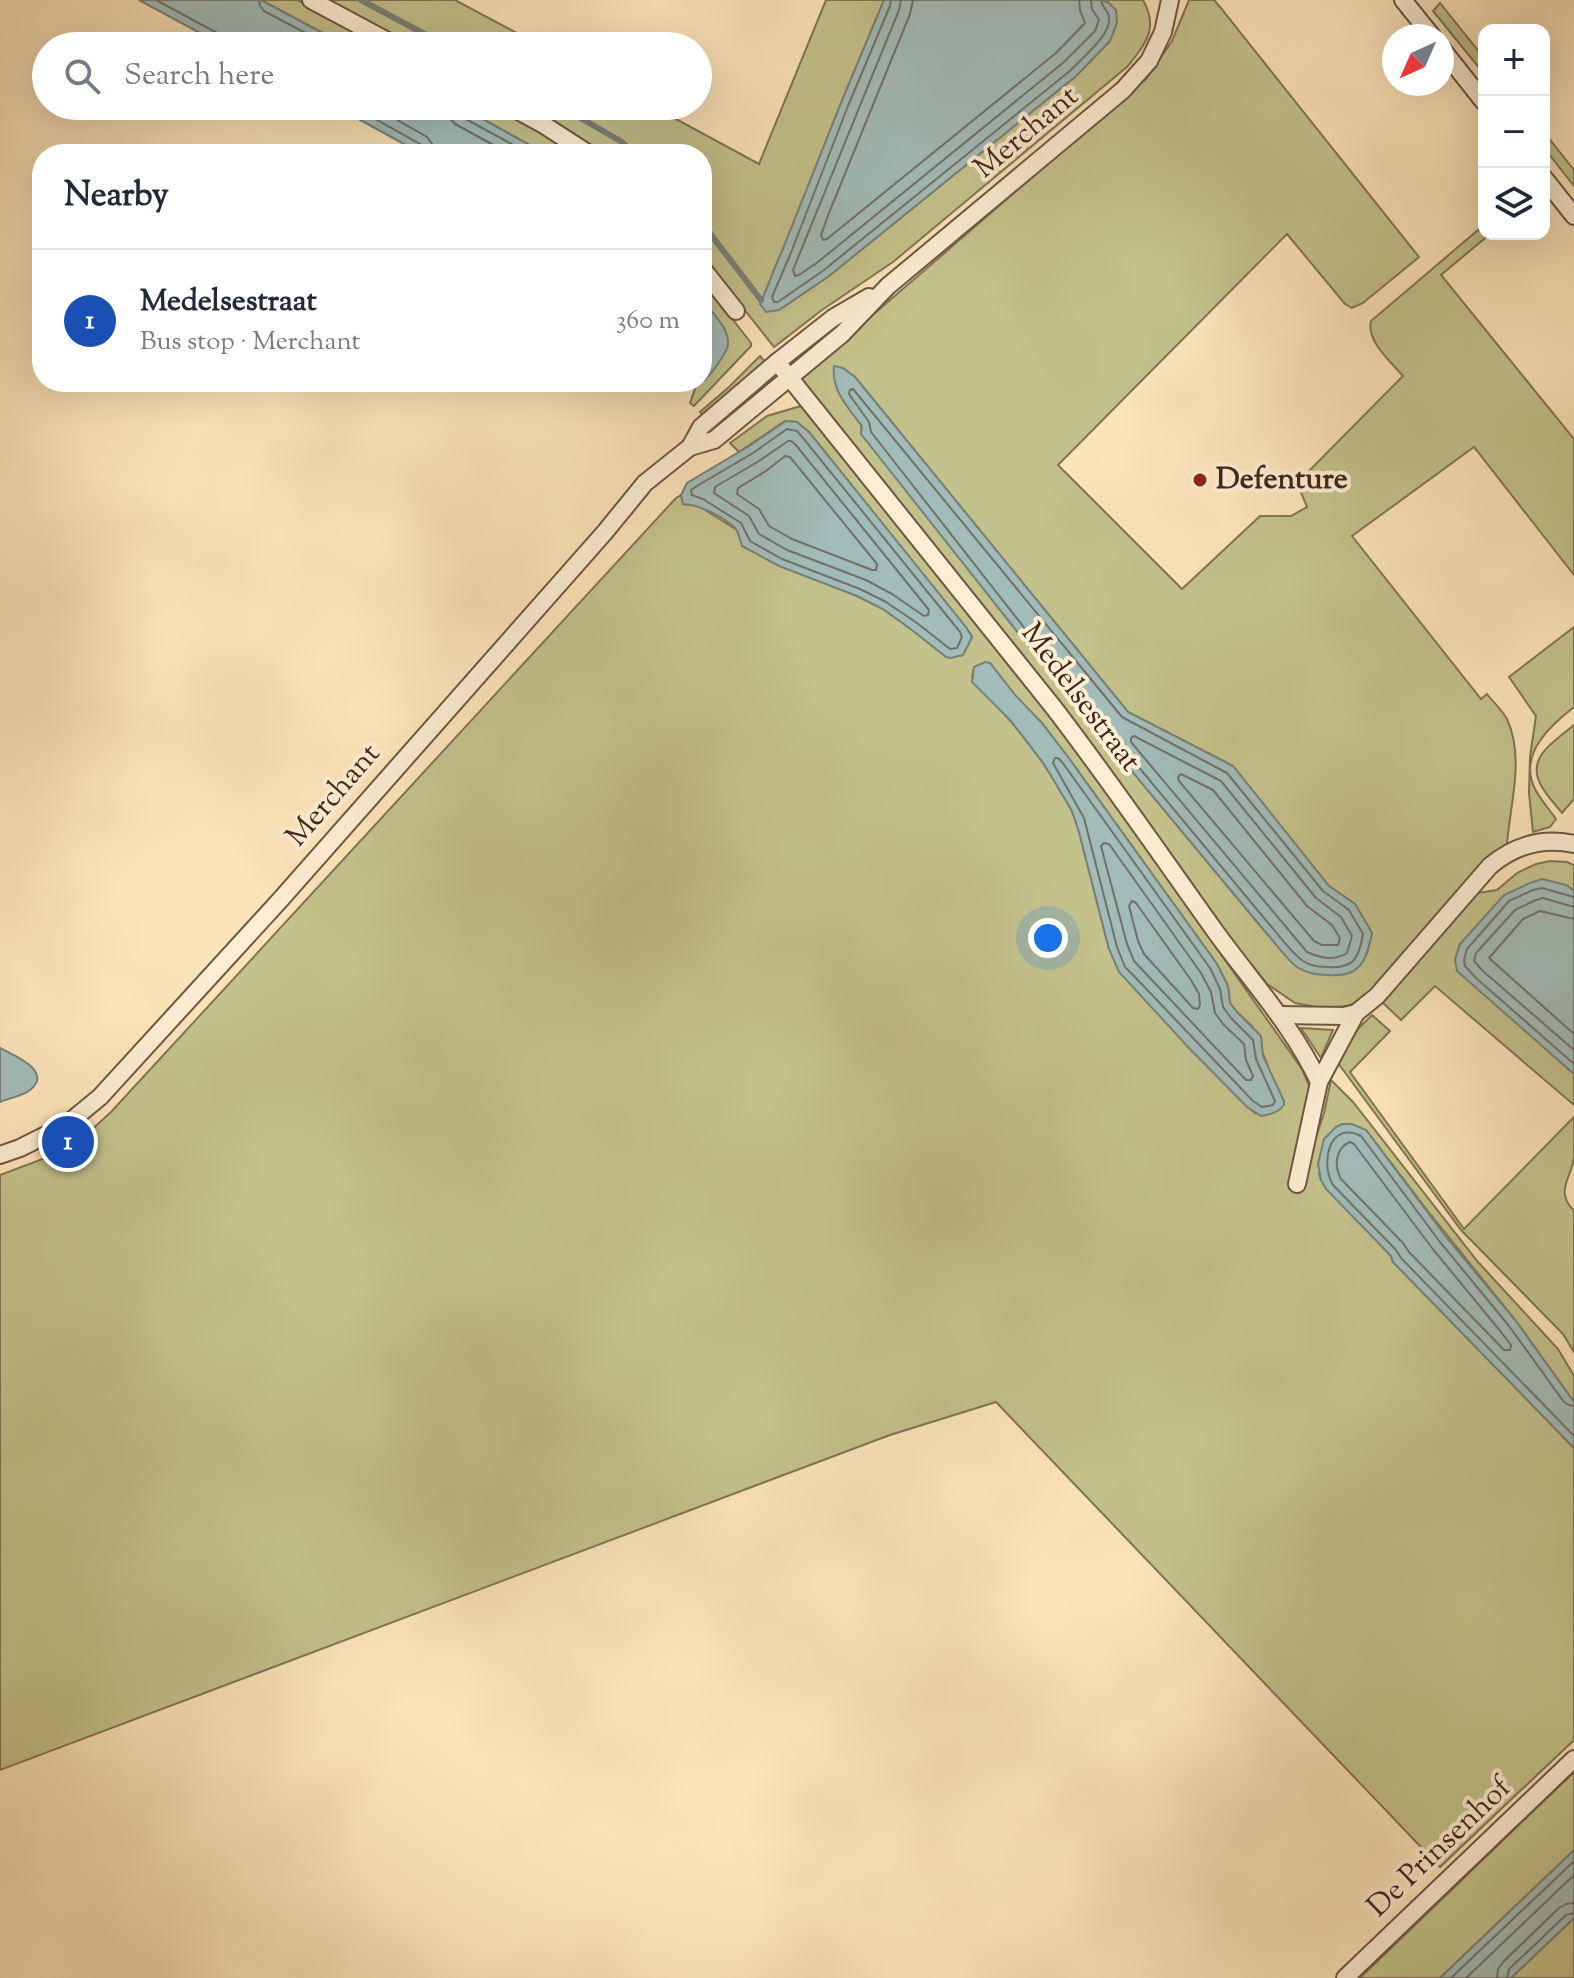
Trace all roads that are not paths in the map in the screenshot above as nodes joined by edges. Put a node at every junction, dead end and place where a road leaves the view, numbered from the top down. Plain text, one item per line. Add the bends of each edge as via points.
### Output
1 (311, 0) edge
2 (1170, 0) edge
3 (1403, 0) edge
4 (1422, 24) edge
5 (371, 32) edge
6 (1454, 64) edge
7 (1479, 96) edge
8 (535, 120) edge
9 (573, 144) edge
10 (1550, 186) edge
11 (1574, 216) edge
12 (712, 281) edge
13 (888, 286) junction
14 (736, 311) dead end
15 (777, 362) junction
16 (789, 378) junction
17 (690, 447) junction
18 (1574, 844) edge
19 (1356, 1013) junction
20 (1280, 1015) junction
21 (1319, 1082) junction
22 (0, 1155) edge
23 (1297, 1184) dead end
24 (1574, 1759) edge
25 (1345, 1978) edge

1 - 5 street
2 - 13 street, Merchant via 1149,61 1123,90
3 - 4 street
6 - 7 street
8 - 9 street
10 - 11 street
12 - 14 street
13 - 15 street, Merchant via 833,318
13 - 16 street, Merchant
15 - 16 street, Medelsestraat
15 - 17 street, Merchant via 701,427
16 - 17 street, Merchant via 714,440
16 - 20 street, Medelsestraat via 1054,708
17 - 22 street, Merchant via 645,483 100,1097 66,1125
18 - 19 street via 1541,841 1516,848 1490,866 1377,996
19 - 20 street
19 - 21 street
20 - 21 street, Medelsestraat
21 - 23 street
24 - 25 street, De Prinsenhof

